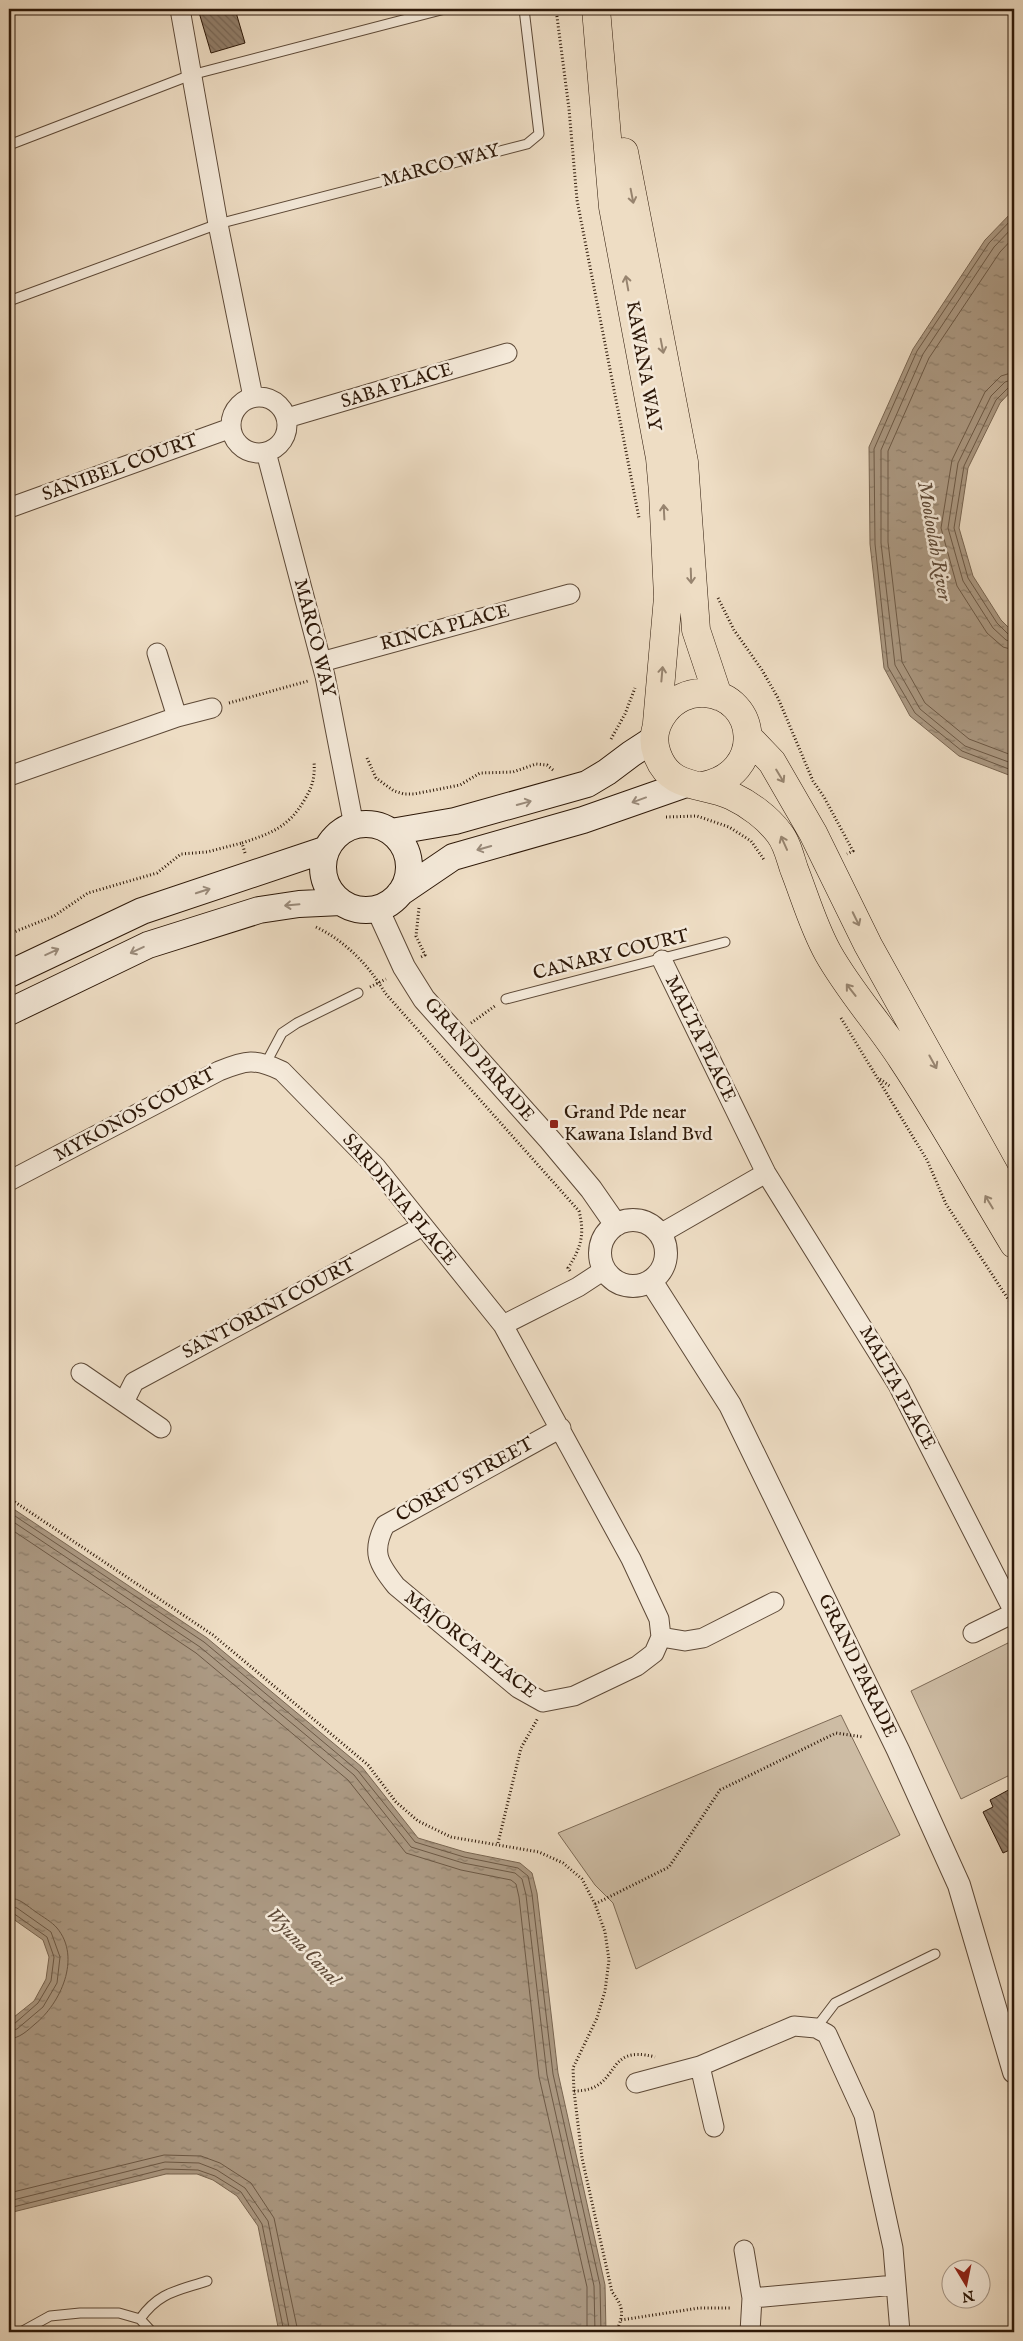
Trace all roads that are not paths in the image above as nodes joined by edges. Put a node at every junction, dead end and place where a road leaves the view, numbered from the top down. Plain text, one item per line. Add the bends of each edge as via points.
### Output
1 (180, 9) edge
2 (445, 9) edge
3 (524, 9) edge
4 (596, 10) edge
5 (191, 75) junction
6 (9, 145) edge
7 (218, 224) junction
8 (9, 301) edge
9 (507, 353) dead end
10 (253, 397) junction
11 (287, 418) junction
12 (230, 428) junction
13 (266, 452) junction
14 (9, 508) edge
15 (570, 594) dead end
16 (157, 652) dead end
17 (323, 669) junction
18 (718, 696) junction
19 (212, 708) road end
20 (176, 716) junction
21 (656, 731) junction
22 (749, 738) junction
23 (9, 776) edge
24 (694, 785) junction
25 (354, 826) junction
26 (391, 832) junction
27 (326, 849) junction
28 (411, 898) junction
29 (341, 902) junction
30 (377, 908) junction
31 (725, 942) dead end
32 (662, 960) junction
33 (9, 974) edge
34 (358, 993) dead end
35 (506, 999) road end
36 (9, 1012) edge
37 (266, 1063) junction
38 (766, 1172) junction
39 (9, 1181) edge
40 (1014, 1208) edge
41 (616, 1225) junction
42 (423, 1226) junction
43 (660, 1234) junction
44 (1014, 1244) edge
45 (604, 1270) junction
46 (651, 1281) junction
47 (503, 1325) junction
48 (81, 1373) dead end
49 (124, 1402) junction
50 (161, 1428) dead end
51 (561, 1428) junction
52 (377, 1540) joint
53 (774, 1602) dead end
54 (1014, 1612) edge
55 (973, 1632) dead end
56 (661, 1637) junction
57 (935, 1954) dead end
58 (816, 2028) junction
59 (700, 2066) junction
60 (1014, 2072) edge
61 (636, 2083) dead end
62 (714, 2127) dead end
63 (744, 2250) dead end
64 (207, 2281) dead end
65 (895, 2284) junction
66 (752, 2298) junction
67 (140, 2319) junction
68 (21, 2332) edge
69 (152, 2332) edge
70 (750, 2332) edge
71 (900, 2332) edge

1 - 5 street
2 - 5 lane
3 - 7 lane, MARCO WAY via 540,134 527,144
4 -> 18 main road, KAWANA WAY via 684,462 696,630
21 -> 4 main road, KAWANA WAY via 668,597 664,492 613,207
5 - 6 lane
5 - 7 street
7 - 8 lane
7 - 10 street
9 - 11 street, SABA PLACE
10 - 11 street via 262,396 278,404
10 - 12 street via 238,405
11 - 13 street via 281,443
12 - 13 street via 233,438 247,451
12 - 14 street, SANIBEL COURT
13 - 17 street, MARCO WAY
15 - 17 street, RINCA PLACE
16 - 20 street
17 - 25 street, MARCO WAY
18 - 21 main road via 689,694 676,700 665,710
18 - 22 main road via 731,703 741,715
19 - 20 street
20 - 23 street
21 - 24 main road via 656,753 662,765 671,775
26 -> 21 main road via 454,821 587,784 608,772
22 - 24 main road via 738,769 728,778 716,784
22 -> 40 main road via 772,762 814,833 868,945
24 -> 28 main road via 453,857
44 -> 24 main road via 903,1060 846,985 820,939 780,834 762,815 732,796
25 - 26 main road via 379,826
25 - 27 main road via 333,839
26 - 28 main road via 403,847 409,865 407,879
27 - 29 main road via 322,865 324,880
33 -> 27 main road via 142,911
28 - 30 main road
29 - 30 main road via 362,910
29 -> 36 main road via 259,910 148,945
30 - 41 street, GRAND PARADE via 404,967 424,999 550,1140
31 - 32 lane, CANARY COURT
32 - 35 lane, CANARY COURT
32 - 38 street, MALTA PLACE
34 - 37 lane via 282,1033
37 - 39 street, MYKONOS COURT via 243,1061 219,1071
37 - 42 street, SARDINIA PLACE via 282,1071 376,1167
38 - 43 street
38 - 54 street, MALTA PLACE via 898,1385
41 - 43 street via 625,1221 644,1222
41 - 45 street via 608,1232 600,1250
42 - 47 street, SARDINIA PLACE
42 - 49 street, SANTORINI COURT via 134,1382
43 - 46 street via 666,1260
45 - 46 street via 620,1284 641,1285
45 - 47 street
46 - 60 street, GRAND PARADE via 730,1405 898,1750 959,1885
47 - 51 street, SARDINIA PLACE
48 - 49 street
49 - 50 street
51 - 52 street, CORFU STREET via 400,1515 385,1525
51 - 56 street, SARDINIA PLACE via 648,1593 659,1619
52 - 56 street, MAJORCA PLACE via 380,1565 396,1586 518,1688 543,1702 574,1696 637,1666 654,1653
53 - 56 street via 703,1638 685,1641
54 - 55 street
57 - 58 lane via 835,2003
58 - 59 street via 794,2026
58 - 65 street via 828,2034 864,2115 894,2248
59 - 61 street
59 - 62 street
63 - 66 street
64 - 67 lane via 161,2296
65 - 66 street
65 - 71 street
66 - 70 street
67 - 68 lane via 119,2313 80,2312 50,2316
67 - 69 lane

